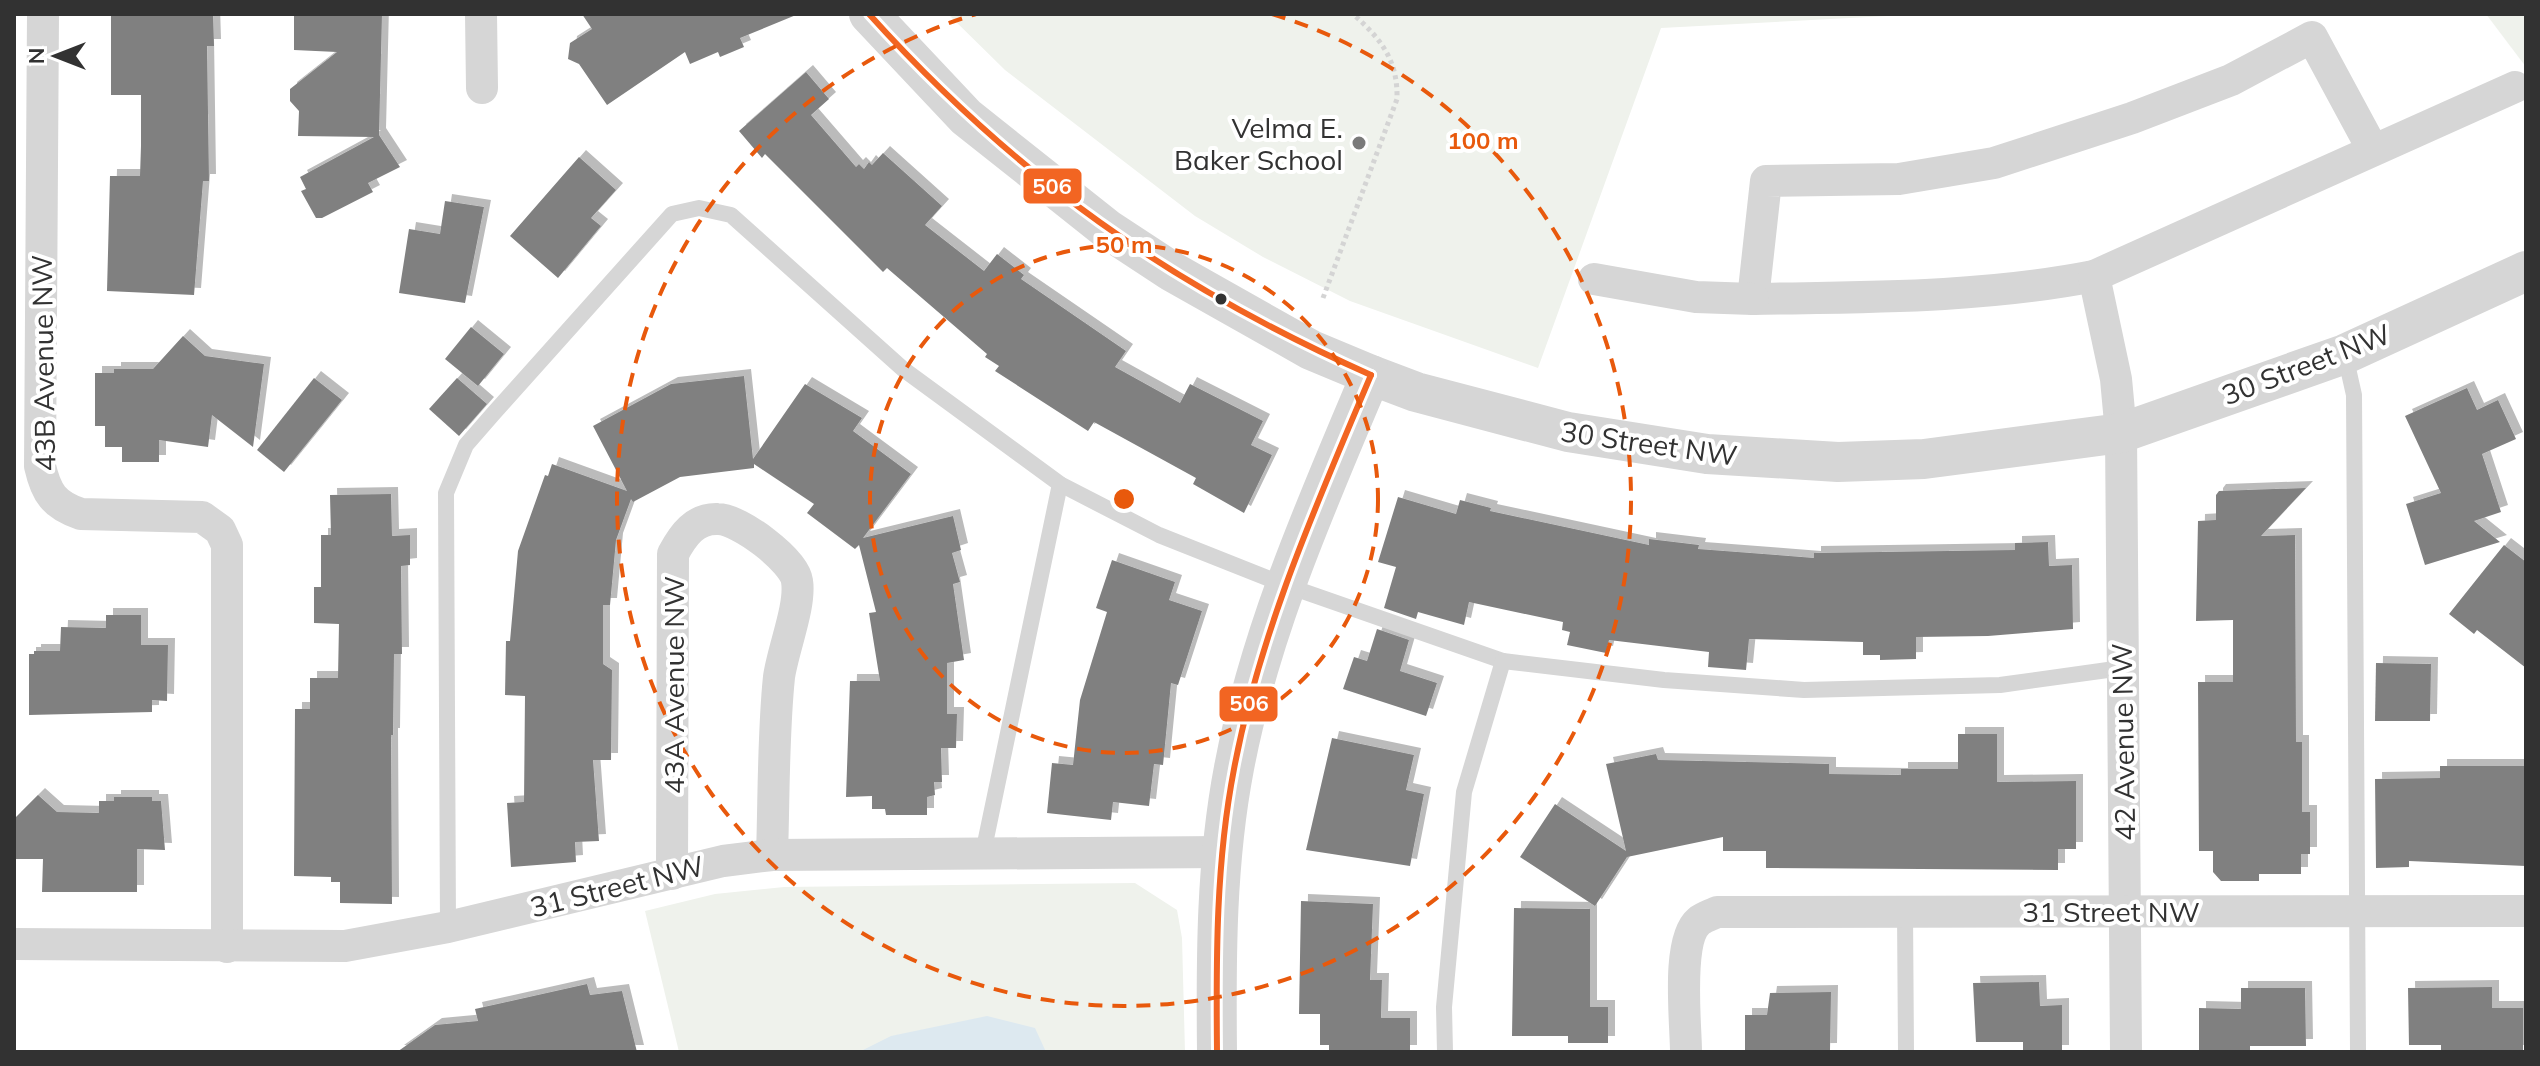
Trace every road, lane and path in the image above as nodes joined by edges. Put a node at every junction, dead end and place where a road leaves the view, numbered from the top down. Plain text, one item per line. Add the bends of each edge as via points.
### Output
1 (43, 14) edge
2 (481, 14) edge
3 (869, 14) edge
4 (1353, 14) edge
5 (2304, 26) edge
6 (2515, 87) dead end
7 (482, 88) dead end
8 (2373, 150) junction
9 (2526, 271) edge
10 (2094, 276) junction
11 (1594, 279) dead end
12 (1323, 298) dead end
13 (1753, 299) junction
14 (2345, 354) junction
15 (1371, 375) junction
16 (2121, 433) junction
17 (1060, 484) junction
18 (1285, 585) junction
19 (1503, 661) junction
20 (2122, 668) junction
21 (1223, 852) junction
22 (983, 853) junction
23 (772, 855) junction
24 (672, 874) junction
25 (2126, 910) junction
26 (2358, 910) junction
27 (2526, 911) edge
28 (1905, 912) junction
29 (448, 927) junction
30 (14, 944) edge
31 (227, 947) junction
32 (1217, 1052) edge
33 (1445, 1052) edge
34 (1686, 1052) edge
35 (1906, 1052) edge
36 (2126, 1052) edge
37 (2358, 1052) edge

1 - 31 street, 43B Avenue NW via 40,466 50,498 63,508 81,514 202,517 220,530 227,545
2 - 7 street
3 - 15 street, 30 Street NW via 966,117 1107,229 1262,324
4 - 12 path via 1390,55 1397,73 1397,99
5 - 8 street
5 - 13 street via 2231,80 1994,163 1899,179 1766,181
6 - 8 street
8 - 10 street
9 - 14 street, 30 Street NW
10 - 13 street via 2036,288 1906,297
10 - 16 street, 42 Avenue NW via 2116,379
11 - 13 street via 1696,297
14 - 16 street, 30 Street NW
14 - 26 lane via 2354,395
15 - 16 street, 30 Street NW via 1568,432 1779,460 1924,459
15 - 18 street
16 - 20 street, 42 Avenue NW
17 - 18 lane via 1159,535
17 - 22 lane
17 - 29 lane via 903,369 731,215 699,208 672,214 466,445 446,493
18 - 19 lane
18 - 21 street via 1246,710
19 - 20 lane via 1804,690 2000,685
19 - 33 lane via 1464,792 1444,1007
20 - 25 street, 42 Avenue NW
21 - 22 street, 31 Street NW
21 - 32 street via 1216,949
22 - 23 street, 31 Street NW
23 - 24 street, 31 Street NW
23 - 24 street, 43A Avenue NW via 779,680 797,580 790,564 744,529 725,519 708,519 695,524 673,554
24 - 29 street, 31 Street NW
25 - 26 street, 31 Street NW
25 - 28 street, 31 Street NW
25 - 36 street, 42 Avenue NW
26 - 27 street, 31 Street NW
26 - 37 lane
28 - 34 street, 31 Street NW via 1717,912 1698,922 1685,961
28 - 35 lane
29 - 31 street, 31 Street NW via 345,946
30 - 31 street, 31 Street NW

